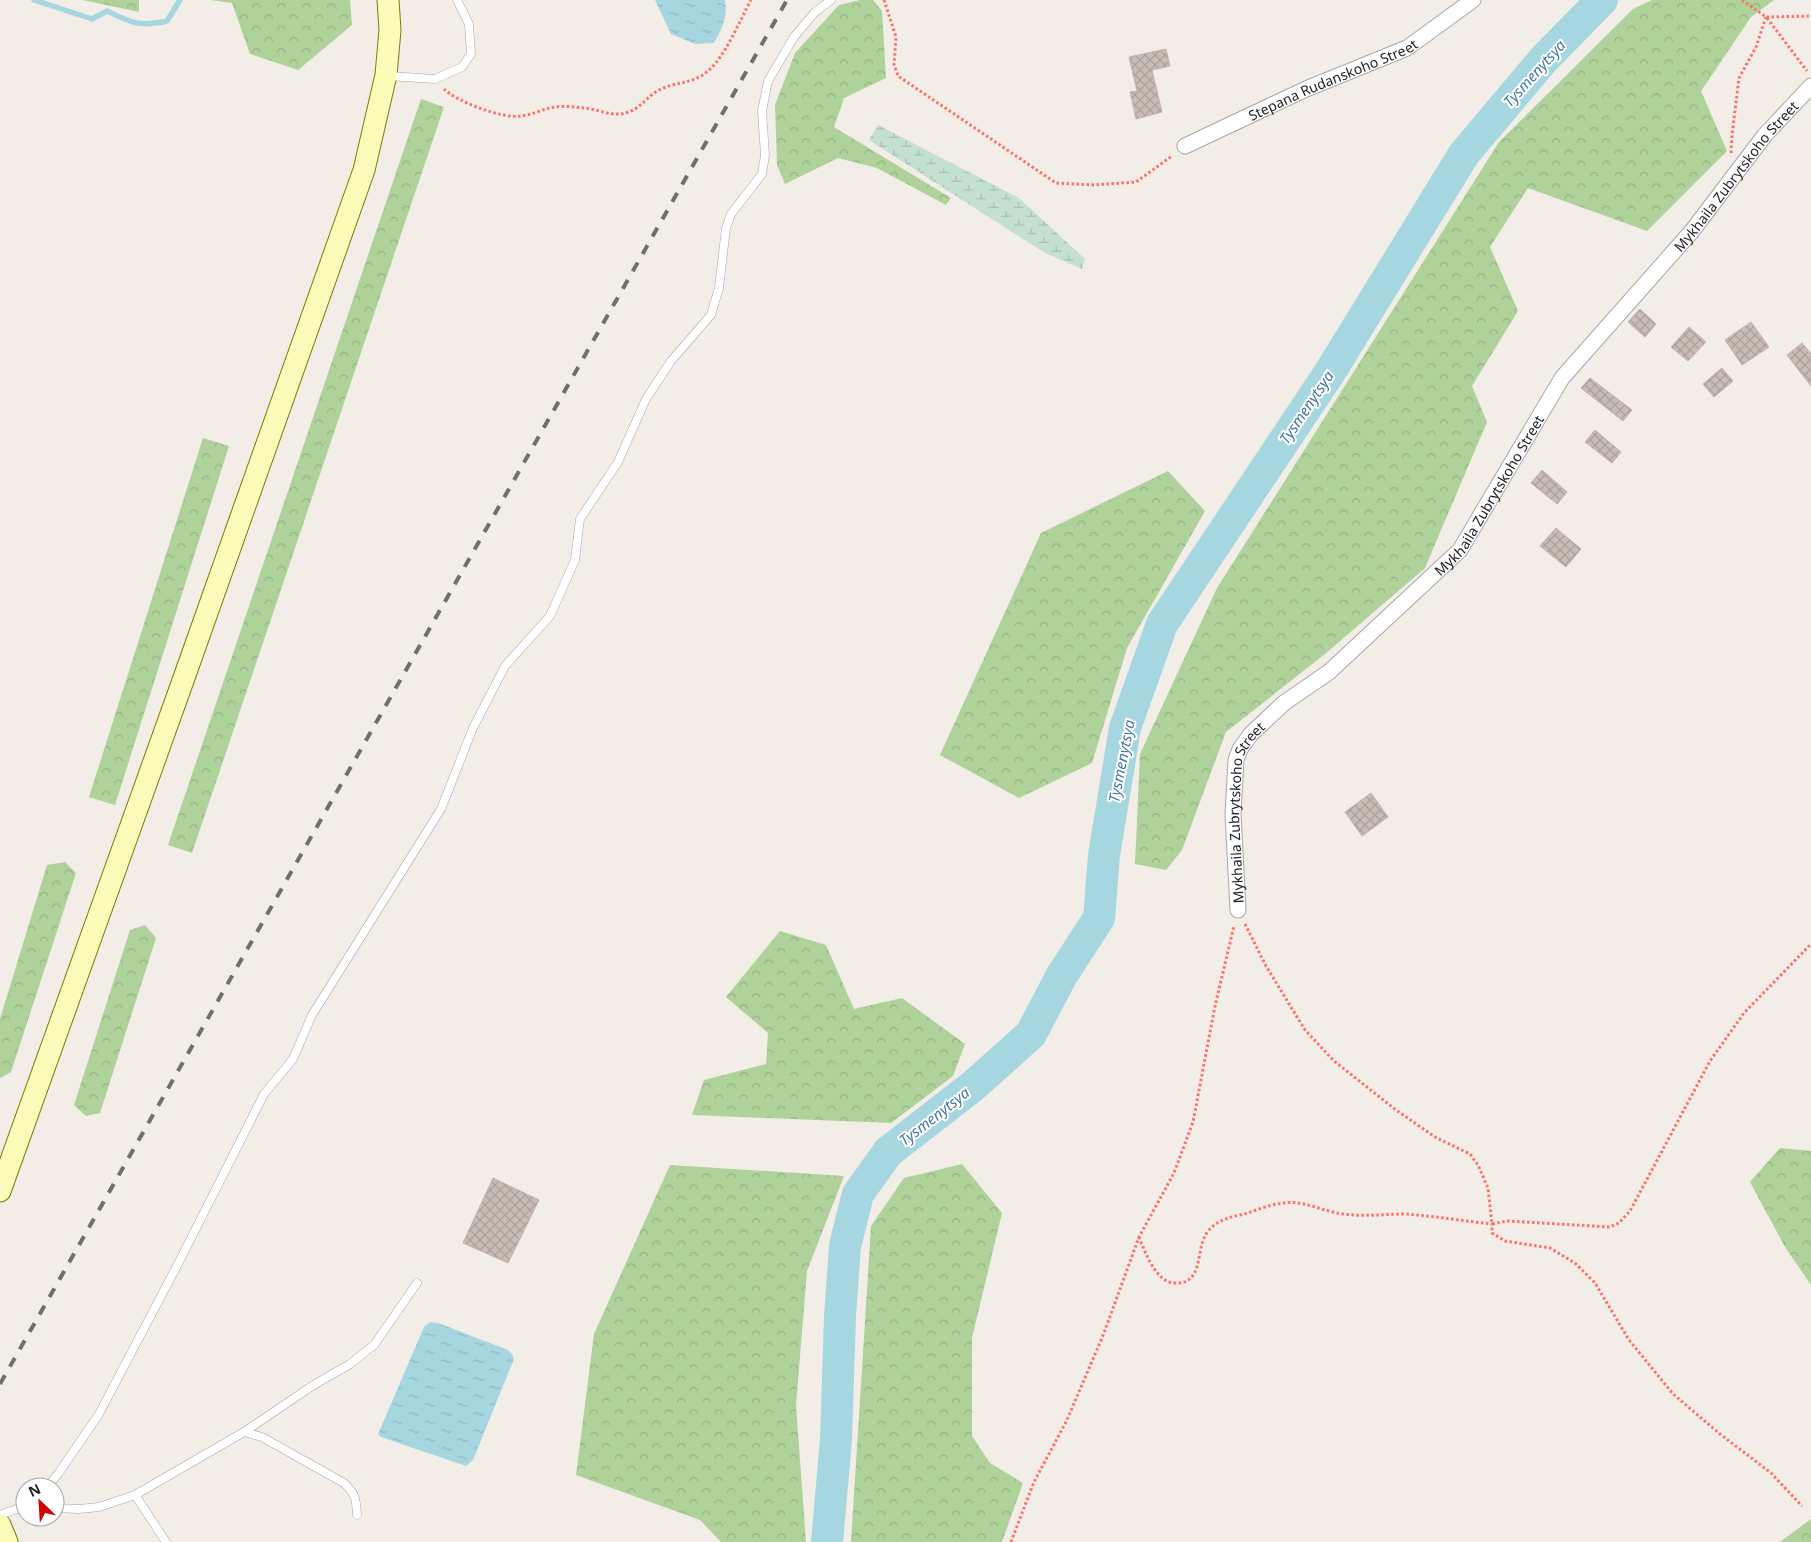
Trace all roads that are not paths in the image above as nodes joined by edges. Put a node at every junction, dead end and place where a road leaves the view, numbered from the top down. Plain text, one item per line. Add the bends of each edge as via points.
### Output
1 (388, 0) edge
2 (457, 0) edge
3 (831, 0) edge
4 (1473, 0) edge
5 (386, 76) junction
6 (1811, 86) edge
7 (1185, 146) road end
8 (1238, 910) road end
9 (0, 1191) edge
10 (417, 1283) dead end
11 (244, 1432) junction
12 (55, 1477) edge
13 (136, 1495) junction
14 (65, 1508) edge
15 (15, 1510) edge
16 (0, 1515) edge
17 (356, 1515) dead end
18 (0, 1525) edge
19 (7, 1542) edge
20 (166, 1542) edge

1 - 5 main road via 390,30
2 - 5 lane via 469,24 471,54 462,68 435,79
3 - 12 lane via 794,37 768,81 762,111 765,156 762,174 731,214 726,228 719,288 711,315 671,361 646,399 618,462 580,519 575,560 550,616 506,666 473,728 441,809 312,1015 293,1059 264,1094 99,1414
4 - 7 street, Stepana Rudanskoho Street via 1408,48 1306,89
5 - 9 main road via 364,170
6 - 8 street, Mykhaila Zubrytskoho Street via 1765,135 1692,231 1562,378 1460,550 1329,672 1284,703 1240,749 1235,769 1233,814
10 - 11 lane via 374,1346
11 - 13 lane
11 - 17 lane via 262,1437 344,1483 354,1492
13 - 14 lane via 99,1507
13 - 20 lane
15 - 16 lane
18 - 19 main road

